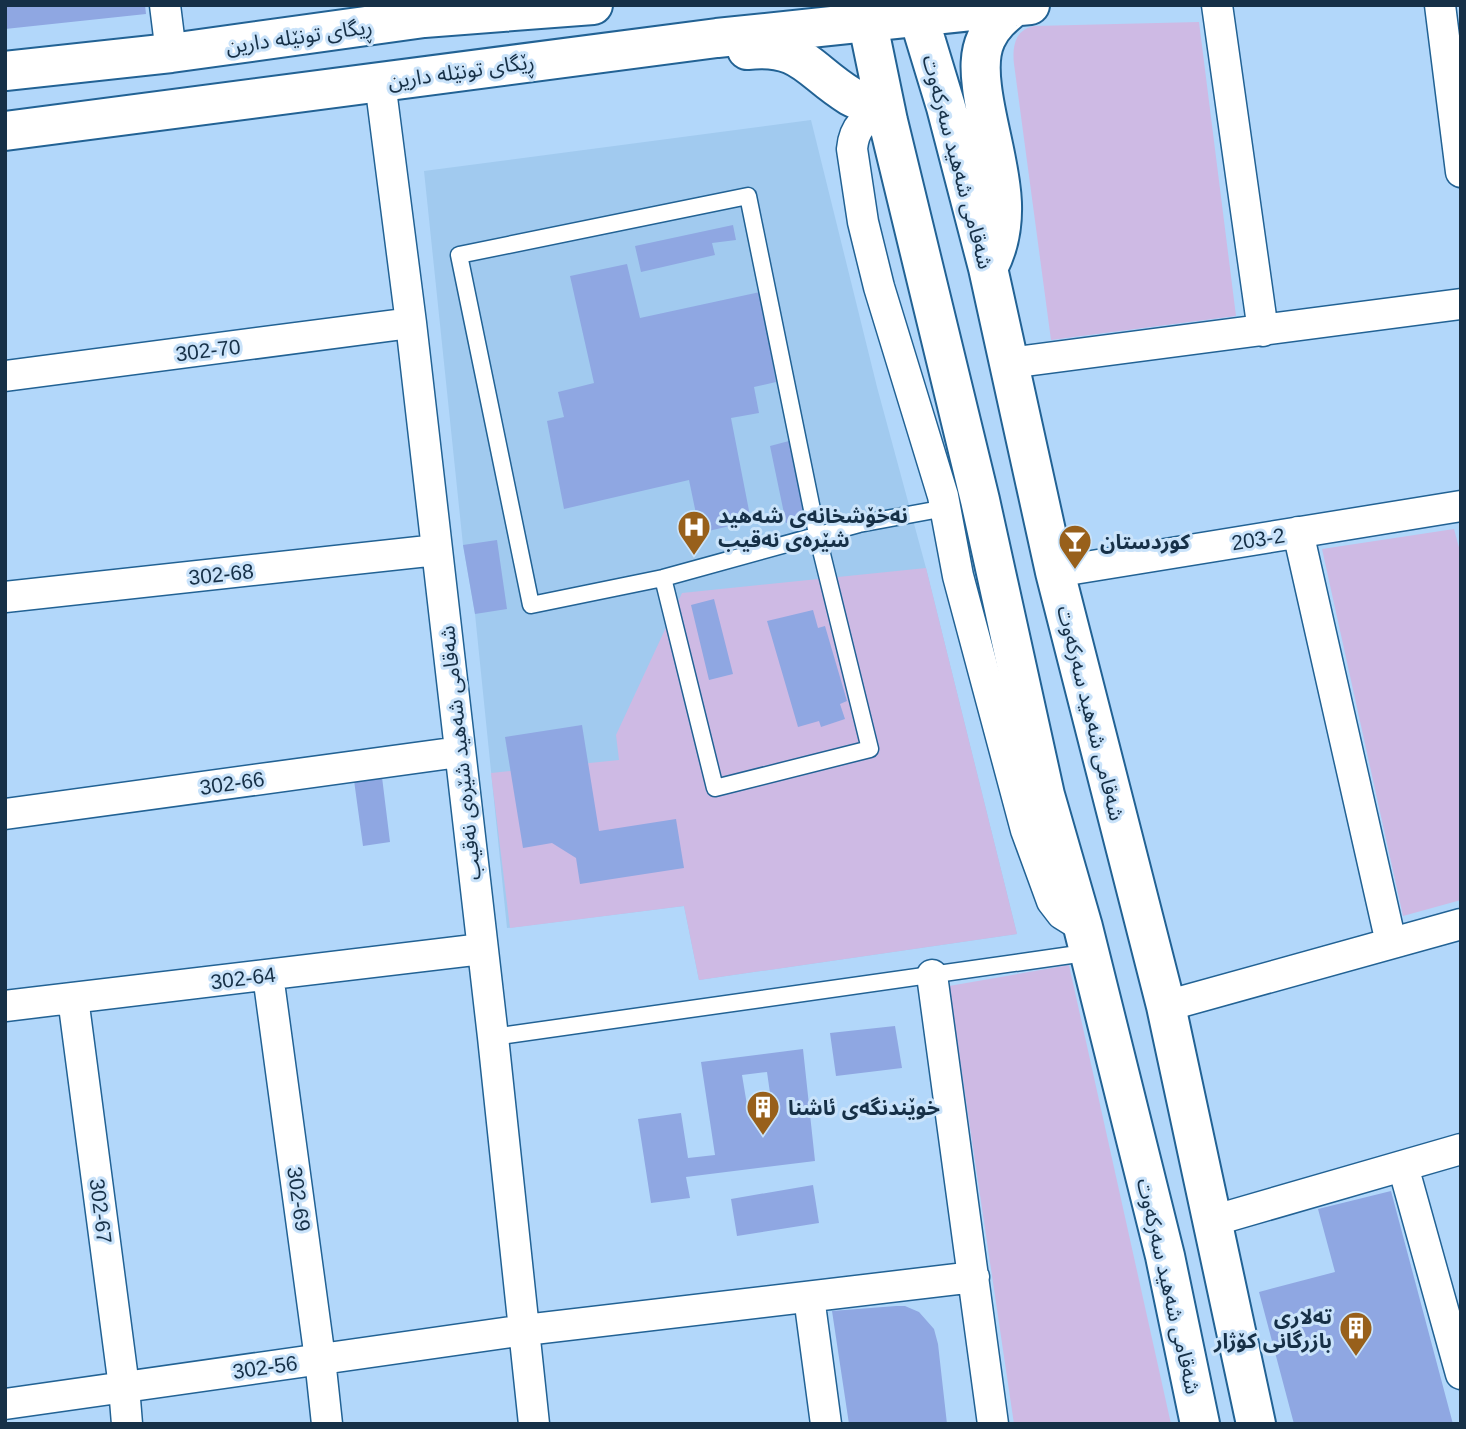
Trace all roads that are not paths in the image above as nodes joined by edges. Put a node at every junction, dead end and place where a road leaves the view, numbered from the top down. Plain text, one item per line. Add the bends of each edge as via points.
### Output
1 (166, 5) edge
2 (593, 5) edge
3 (1217, 5) edge
4 (1440, 5) edge
5 (1022, 6) edge
6 (916, 11) edge
7 (391, 14) edge
8 (866, 14) edge
9 (682, 42) junction
10 (171, 53) junction
11 (5, 71) edge
12 (380, 82) junction
13 (886, 111) junction
14 (5, 131) edge
15 (1461, 172) edge
16 (988, 268) junction
17 (1461, 304) edge
18 (411, 323) junction
19 (1263, 331) junction
20 (1009, 363) junction
21 (5, 376) edge
22 (963, 504) junction
23 (1461, 506) edge
24 (1298, 532) junction
25 (817, 534) junction
26 (437, 550) junction
27 (1055, 572) junction
28 (663, 579) junction
29 (5, 597) edge
30 (459, 752) junction
31 (5, 814) edge
32 (1461, 923) edge
33 (1085, 938) junction
34 (1391, 943) junction
35 (482, 949) junction
36 (268, 975) junction
37 (932, 975) junction
38 (73, 998) junction
39 (5, 1006) edge
40 (1166, 1006) junction
41 (493, 1037) junction
42 (1461, 1149) edge
43 (1404, 1166) junction
44 (1212, 1221) junction
45 (974, 1277) junction
46 (809, 1297) junction
47 (524, 1330) junction
48 (320, 1359) junction
49 (1461, 1374) edge
50 (1247, 1383) junction
51 (124, 1387) junction
52 (5, 1404) edge
53 (1196, 1409) edge
54 (127, 1424) edge
55 (327, 1424) edge
56 (534, 1424) edge
57 (826, 1424) edge
58 (993, 1424) edge
59 (1256, 1424) edge

1 - 10 street
2 - 7 main road, ڕیگای تونێلە دارین
3 - 19 street
4 - 15 street
5 - 6 main road, ڕێگای تونێلە دارین
5 - 16 main road via 997,21 980,57 1003,213 998,250
6 - 8 main road, ڕێگای تونێلە دارین
6 - 16 main road, شەقامی شەهید سەرکەوت
7 - 10 main road, ڕیگای تونێلە دارین
8 - 9 main road, ڕێگای تونێلە دارین
8 - 13 main road, شەقامی شەهید سەرکەوت
9 - 12 main road, ڕێگای تونێلە دارین
9 - 13 main road via 706,54 760,48 788,52 809,62 850,95
10 - 11 main road, ڕیگای تونێلە دارین
12 - 14 main road, ڕێگای تونێلە دارین
12 - 18 street, شەقامی شەهید شێرەی نەقیب
13 - 22 main road, شەقامی شەهید سەرکەوت
16 - 20 main road, شەقامی شەهید سەرکەوت
17 - 19 street
18 - 21 street, 302-70
18 - 26 street, شەقامی شەهید شێرەی نەقیب
19 - 20 street
20 - 27 main road, شەقامی شەهید سەرکەوت
22 - 25 lane
22 - 33 main road, شەقامی شەهید سەرکەوت
23 - 24 street, 203-2
24 - 27 street, 203-2
24 - 34 street
25 - 28 lane
25 - 28 lane via 870,749 715,788
25 - 28 lane via 747,196 459,255 531,605
26 - 29 street, 302-68
26 - 30 street, شەقامی شەهید شێرەی نەقیب
27 - 40 main road, شەقامی شەهید سەرکەوت
30 - 31 street, 302-66
30 - 35 street, شەقامی شەهید شێرەی نەقیب
32 - 34 street
33 - 37 lane via 1071,954
33 - 53 main road, شەقامی شەهید سەرکەوت via 1165,1256
34 - 40 street
35 - 36 street, 302-64
35 - 41 street, شەقامی شەهید شێرەی نەقیب
36 - 38 street, 302-64
36 - 48 street, 302-69
37 - 41 lane
37 - 45 street
38 - 39 street, 302-64
38 - 51 street, 302-67
40 - 44 main road, شەقامی شەهید سەرکەوت
41 - 47 street, شەقامی شەهید شێرەی نەقیب
42 - 43 street
43 - 44 street
43 - 49 street
44 - 50 main road, شەقامی شەهید سەرکەوت
45 - 46 street, 302-56
45 - 58 street
46 - 47 street, 302-56
46 - 57 street
47 - 48 street, 302-56
47 - 56 street, شەقامی شەهید شێرەی نەقیب
48 - 51 street, 302-56
48 - 55 street, 302-69
50 - 53 main road via 1213,1382
50 - 59 main road, شەقامی شەهید سەرکەوت
51 - 52 street, 302-56
51 - 54 street, 302-67

